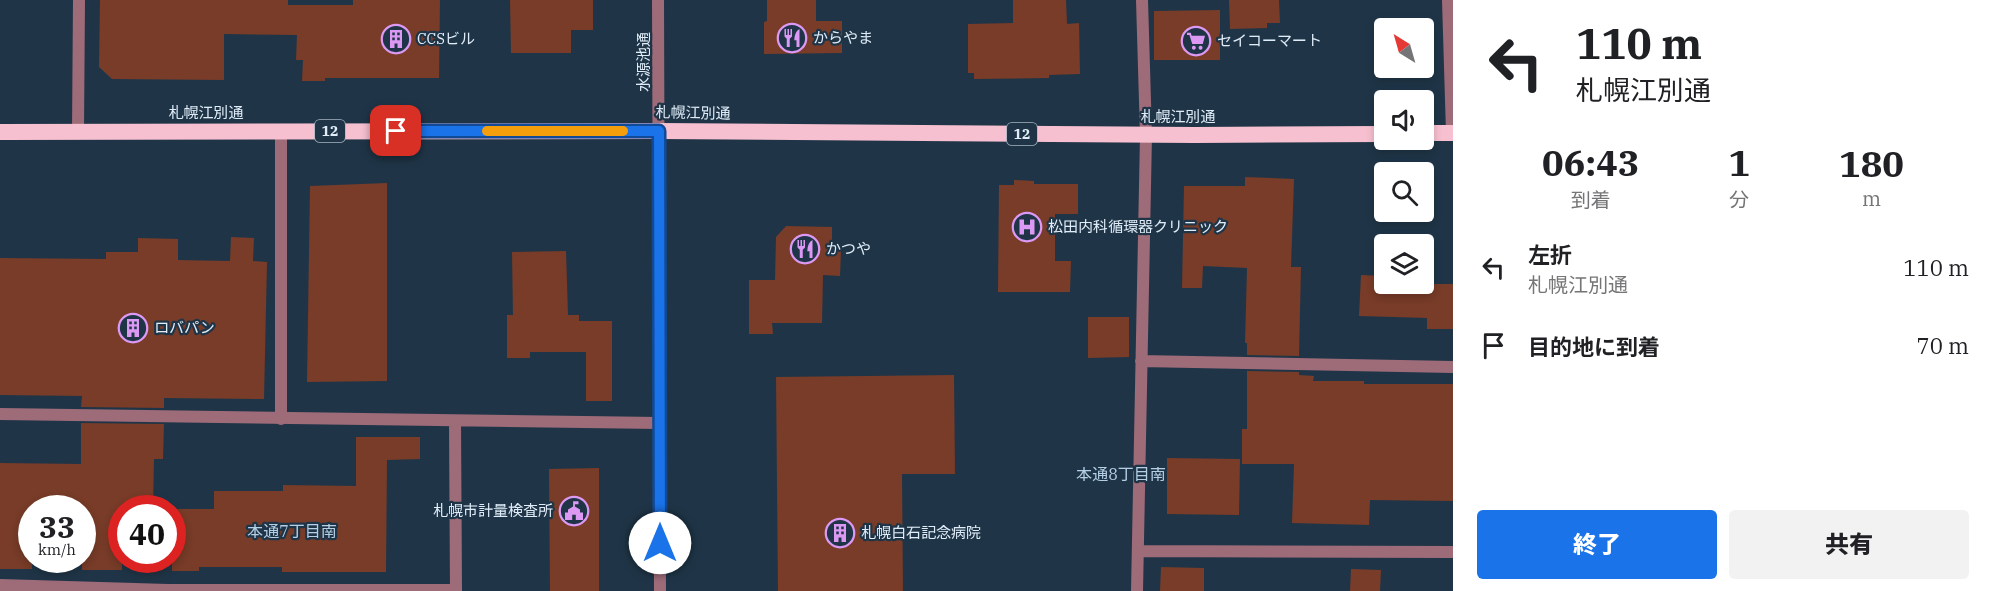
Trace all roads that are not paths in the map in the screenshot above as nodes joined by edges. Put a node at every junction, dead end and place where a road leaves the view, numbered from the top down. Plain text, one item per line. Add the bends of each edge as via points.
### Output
1 (79, 0) edge
2 (658, 0) edge
3 (1142, 0) edge
4 (1448, 0) edge
5 (78, 131) junction
6 (281, 131) junction
7 (659, 131) junction
8 (0, 132) edge
9 (1434, 133) edge
10 (1453, 133) edge
11 (1374, 134) edge
12 (1146, 135) junction
13 (1141, 361) junction
14 (1453, 367) edge
15 (0, 414) edge
16 (281, 419) junction
17 (455, 421) junction
18 (659, 423) junction
19 (1138, 551) junction
20 (1453, 552) edge
21 (0, 585) edge
22 (168, 591) edge
23 (456, 591) edge
24 (660, 591) edge
25 (1137, 591) edge

1 - 5 street
2 - 7 street, 水源池通
3 - 12 street
4 - 10 street
5 - 6 highway, 札幌江別通 / 12
5 - 8 highway, 札幌江別通 / 12
6 - 7 highway, 札幌江別通 / 12
6 - 16 street
7 - 12 highway, 札幌江別通 / 12
7 - 18 street, 水源池通
9 - 10 highway
11 - 12 highway, 札幌江別通 / 12
12 - 13 street
13 - 14 street
13 - 19 street
15 - 16 street
16 - 17 street
17 - 18 street
17 - 23 street
18 - 24 street, 水源池通
19 - 20 street
19 - 25 street
21 - 22 street
22 - 23 street

